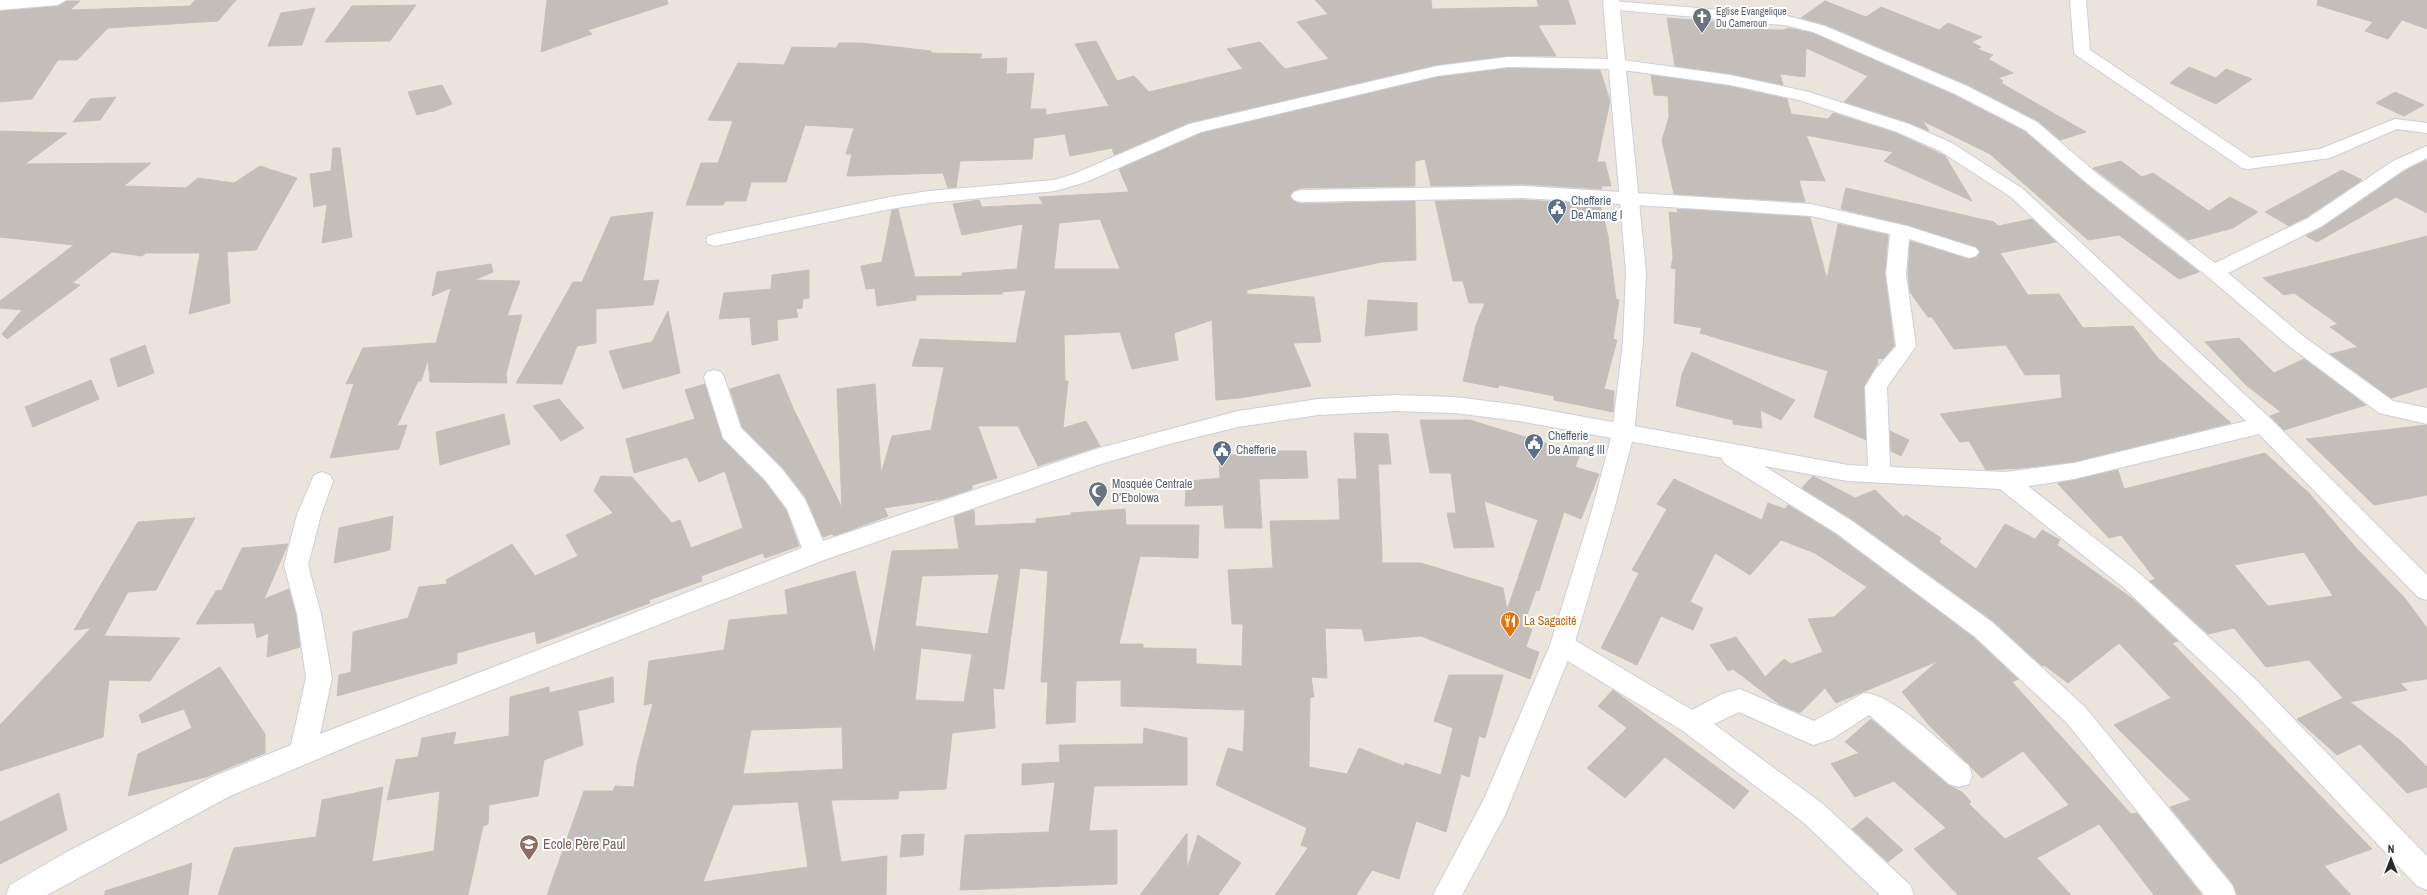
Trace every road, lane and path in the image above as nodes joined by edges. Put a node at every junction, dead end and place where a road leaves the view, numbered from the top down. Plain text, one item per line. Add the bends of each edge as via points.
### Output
1 (58, 0) edge
2 (2078, 0) edge
3 (1612, 3) edge
4 (0, 5) edge
5 (1616, 64) junction
6 (2427, 128) edge
7 (2427, 151) edge
8 (1300, 196) dead end
9 (1630, 198) junction
10 (1900, 230) junction
11 (715, 240) dead end
12 (1969, 252) dead end
13 (2214, 272) junction
14 (714, 377) dead end
15 (2427, 416) edge
16 (2263, 425) junction
17 (1623, 434) junction
18 (1721, 450) junction
19 (1879, 476) junction
20 (322, 481) dead end
21 (2005, 481) junction
22 (816, 553) junction
23 (2427, 590) edge
24 (1562, 646) junction
25 (1692, 723) junction
26 (303, 753) junction
27 (1959, 775) dead end
28 (2427, 876) edge
29 (20, 895) edge
30 (1447, 895) edge
31 (1900, 895) edge
32 (2222, 895) edge

1 - 4 street
2 - 6 street via 2082,52 2248,164 2324,154 2395,124
3 - 5 street
3 - 13 street via 1803,24 1927,74 2031,126 2094,180
5 - 9 street
5 - 11 street via 1508,62 1437,72 1195,128 1080,178 1055,185 890,202
5 - 16 street via 1730,80 1803,96 1903,128 1946,147 2017,192
7 - 13 street via 2399,165 2315,222
8 - 9 street via 1523,192
9 - 10 street via 1811,210
9 - 17 street via 1636,272 1633,342
10 - 12 street
10 - 19 street via 1896,274 1906,346 1902,355 1880,376 1876,387
13 - 15 street via 2296,341 2387,408
14 - 22 street via 731,432 774,475 797,505
16 - 21 street via 2074,471
16 - 23 street
17 - 18 street
17 - 22 street via 1519,413 1455,405 1396,403 1303,409 1238,419 1096,457
17 - 24 street
18 - 19 street via 1848,473
18 - 32 street via 1850,531 1983,628 2076,715
19 - 21 street
20 - 26 street via 309,515 296,565 319,678
21 - 28 street via 2137,585 2247,688
22 - 26 street
24 - 25 street
24 - 30 street via 1495,806
25 - 27 street via 1731,702 1740,700 1813,733 1823,732 1864,704 1872,704
25 - 31 street via 1813,813
26 - 29 street via 220,788 73,864

